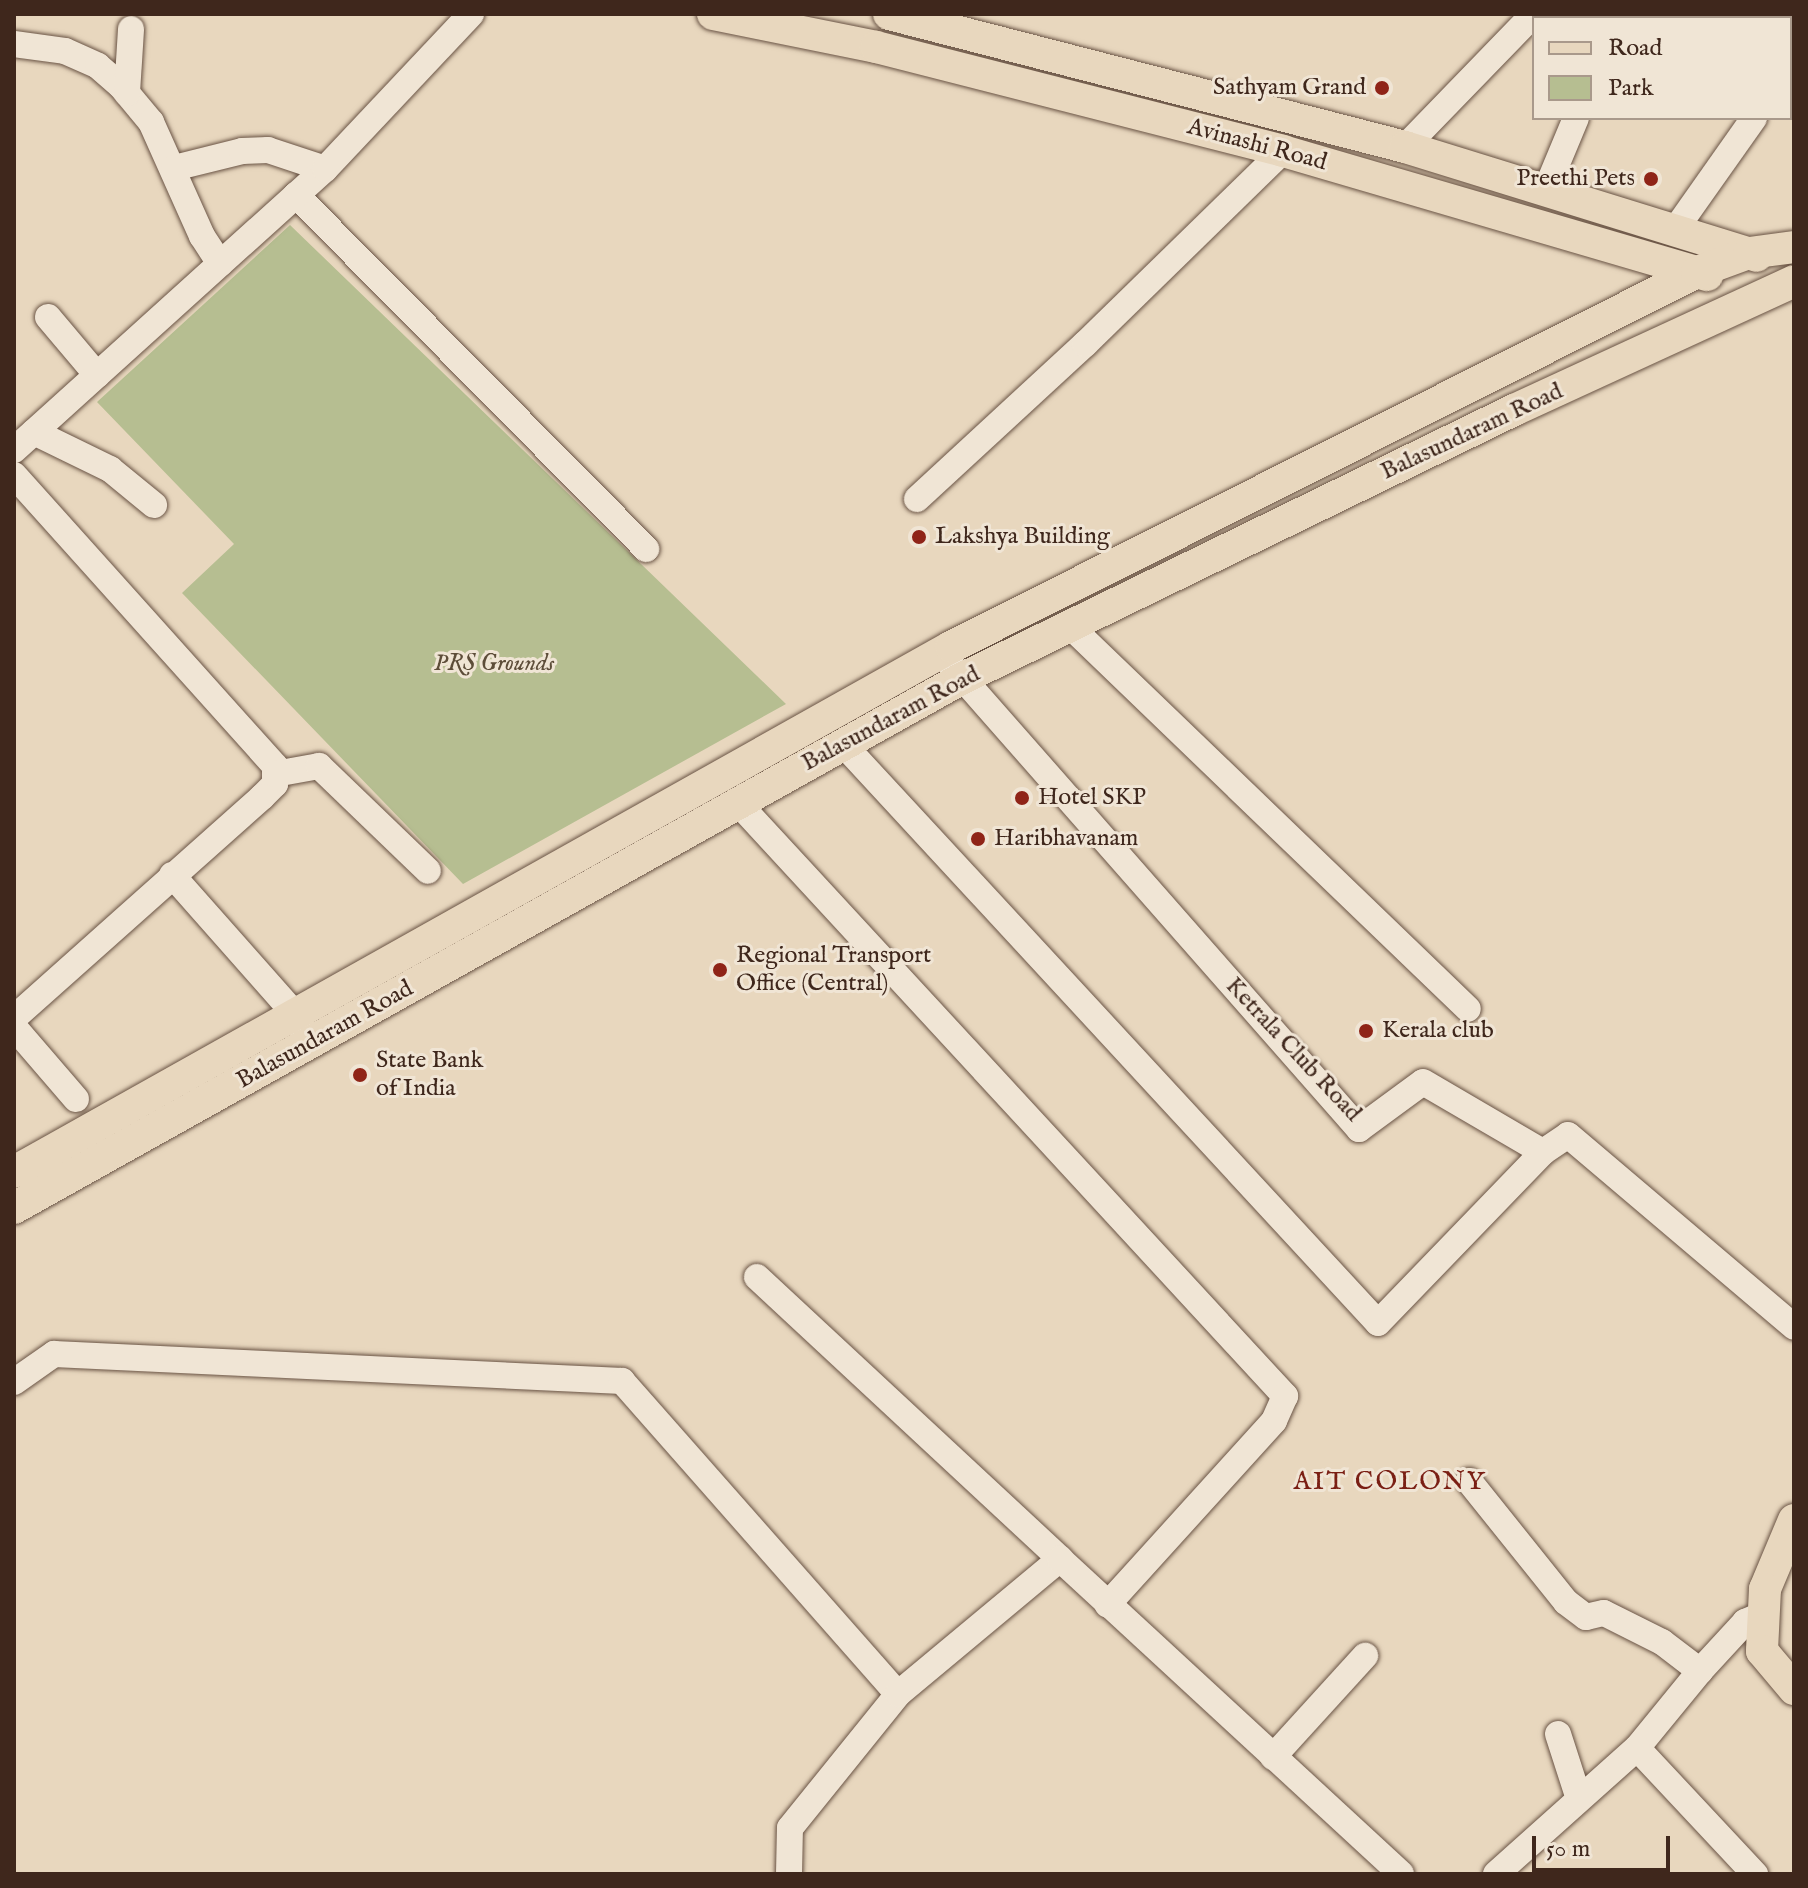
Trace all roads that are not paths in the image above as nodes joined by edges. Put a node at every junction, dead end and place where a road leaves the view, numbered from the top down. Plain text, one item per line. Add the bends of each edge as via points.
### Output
1 (471, 14) edge
2 (713, 14) edge
3 (889, 14) edge
4 (1532, 16) edge
5 (131, 29) dead end
6 (14, 44) edge
7 (127, 93) junction
8 (1575, 120) edge
9 (1753, 120) edge
10 (1405, 147) junction
11 (1283, 151) junction
12 (174, 168) junction
13 (325, 169) junction
14 (1546, 190) junction
15 (296, 195) junction
16 (1675, 230) junction
17 (1794, 247) edge
18 (1749, 253) junction
19 (220, 264) junction
20 (1794, 267) edge
21 (1697, 272) junction
22 (1785, 292) edge
23 (48, 317) dead end
24 (97, 375) junction
25 (34, 432) junction
26 (14, 450) edge
27 (14, 475) edge
28 (917, 499) dead end
29 (154, 505) dead end
30 (646, 549) dead end
31 (1070, 626) junction
32 (942, 652) junction
33 (961, 679) junction
34 (843, 744) junction
35 (275, 774) junction
36 (738, 803) junction
37 (662, 808) junction
38 (679, 836) junction
39 (428, 871) dead end
40 (172, 875) junction
41 (1468, 1009) dead end
42 (296, 1015) junction
43 (14, 1018) edge
44 (14, 1027) edge
45 (310, 1044) junction
46 (76, 1099) dead end
47 (1543, 1152) junction
48 (14, 1172) edge
49 (14, 1208) edge
50 (757, 1277) dead end
51 (1794, 1327) edge
52 (14, 1382) edge
53 (1469, 1481) dead end
54 (1794, 1520) edge
55 (1060, 1559) junction
56 (1107, 1605) junction
57 (1764, 1614) junction
58 (1365, 1656) dead end
59 (1700, 1671) junction
60 (1794, 1689) edge
61 (898, 1694) junction
62 (1558, 1734) dead end
63 (1637, 1748) junction
64 (1273, 1757) junction
65 (1579, 1799) junction
66 (789, 1874) edge
67 (1401, 1874) edge
68 (1496, 1874) edge
69 (1755, 1874) edge

1 - 13 street
2 - 11 main road, Avinashi Road via 876,47
3 - 10 main road, Avinashi Road
4 - 10 street
5 - 7 street
6 - 7 street via 65,51 98,66
7 - 12 street via 151,122
8 - 14 street
9 - 16 street
10 - 14 main road, Avinashi Road
11 - 21 main road, Avinashi Road
11 - 28 street
12 - 13 street via 268,150
12 - 19 street via 202,236
13 - 15 street
14 - 16 main road, Avinashi Road
15 - 19 street
15 - 30 street
16 - 18 main road, Avinashi Road
17 - 18 main road
18 - 20 main road, Avinashi Road
18 - 21 main road, Balasundaram Road
19 - 24 street
21 - 22 main road, Avinashi Road
21 - 32 main road, Balasundaram Road
22 - 31 main road, Balasundaram Road via 1514,410
23 - 24 street
24 - 25 street
25 - 26 street
25 - 29 street via 110,469
27 - 35 street via 275,766
31 - 33 main road, Balasundaram Road
31 - 41 street
32 - 33 street
32 - 37 main road, Balasundaram Road
33 - 34 main road, Balasundaram Road
33 - 47 street, Ketrala Club Road via 1359,1129 1423,1082
34 - 36 main road, Balasundaram Road
34 - 47 street via 1378,1323
35 - 39 street via 319,766
35 - 40 street via 275,784 262,797
36 - 38 main road, Balasundaram Road
36 - 56 street via 1285,1396 1274,1421
37 - 38 main road
37 - 42 main road, Balasundaram Road
38 - 45 main road, Balasundaram Road
40 - 42 street
40 - 43 street
42 - 45 street
42 - 48 main road, Balasundaram Road
44 - 46 street
45 - 49 main road, Balasundaram Road
47 - 51 street via 1568,1135
50 - 55 street
52 - 61 street via 54,1354 622,1381
53 - 59 street via 1566,1602 1586,1617 1604,1613 1662,1642
54 - 57 main road via 1765,1589
55 - 56 street
55 - 61 street
56 - 64 street
57 - 59 street via 1745,1622
57 - 60 main road via 1762,1651
58 - 64 street
59 - 63 street
61 - 66 street via 790,1828
62 - 65 street
63 - 65 street
63 - 69 street
64 - 67 street
65 - 68 street

